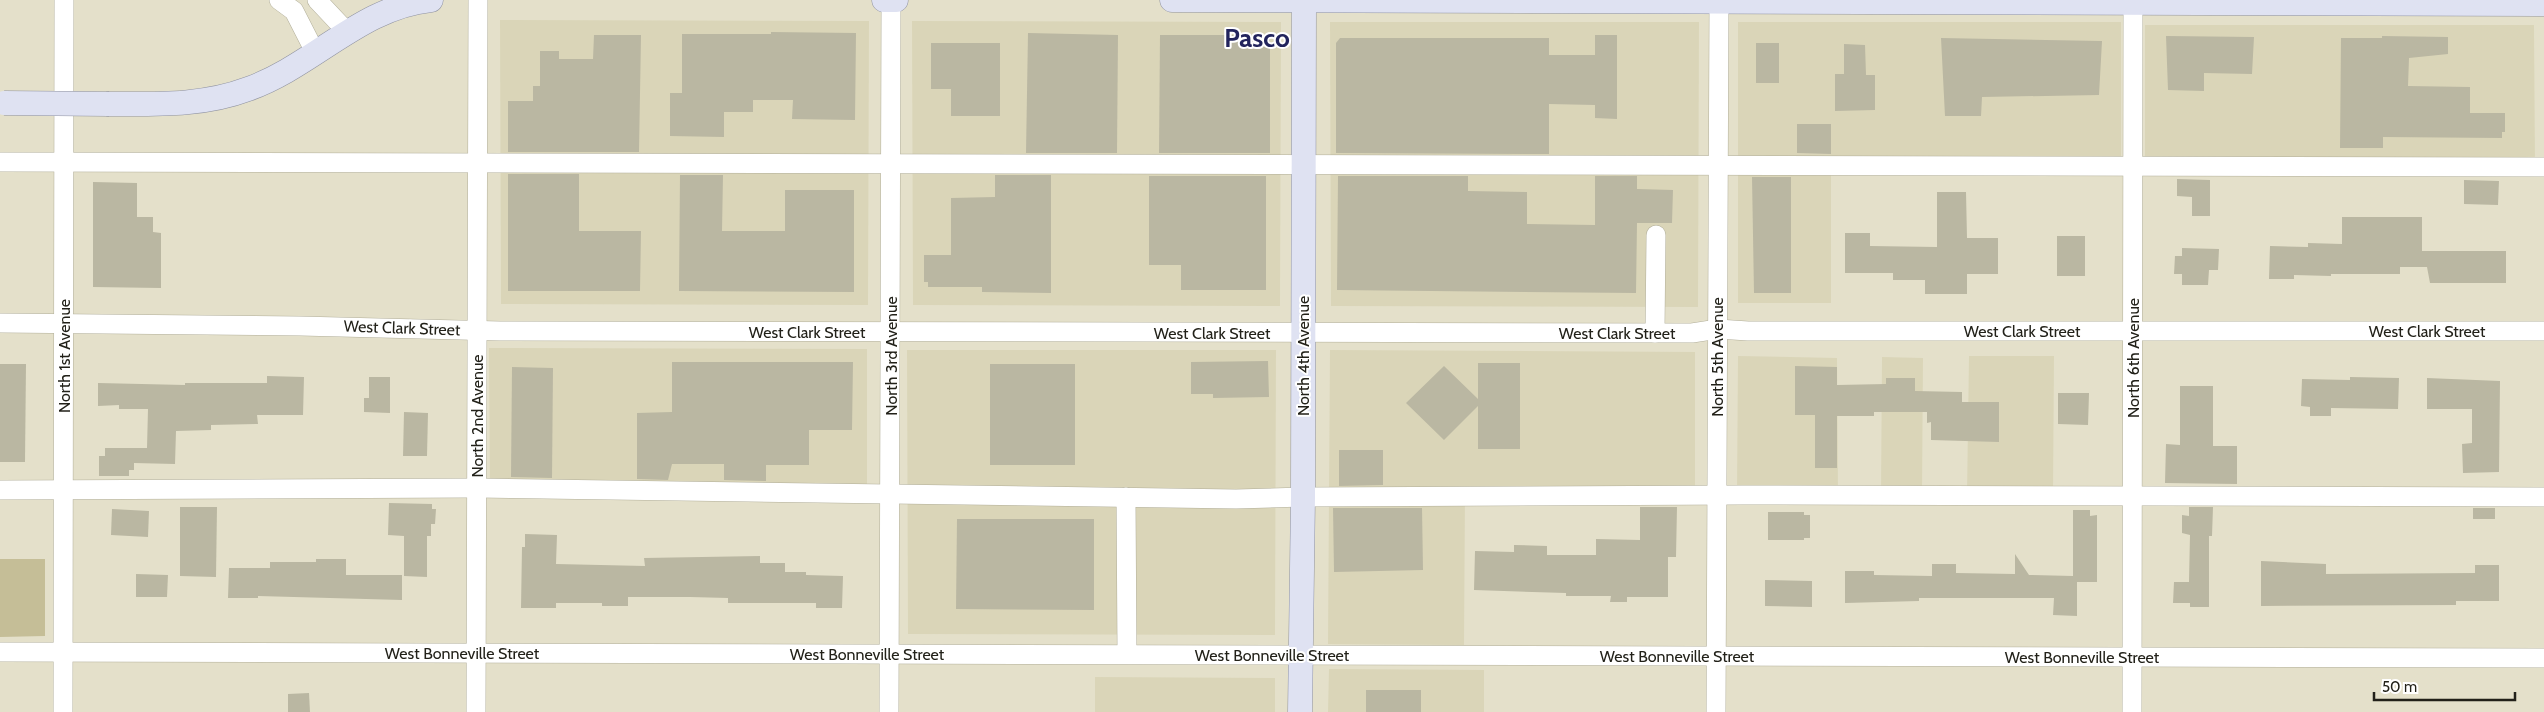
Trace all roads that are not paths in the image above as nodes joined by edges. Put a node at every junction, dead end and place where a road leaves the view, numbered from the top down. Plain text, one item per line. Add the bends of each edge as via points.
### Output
1 (64, 0) edge
2 (279, 0) edge
3 (317, 0) edge
4 (431, 0) edge
5 (478, 0) edge
6 (884, 0) edge
7 (891, 0) edge
8 (896, 0) edge
9 (1172, 0) edge
10 (1304, 0) edge
11 (1719, 1) edge
12 (2134, 2) edge
13 (2345, 2) edge
14 (2394, 2) edge
15 (2467, 2) edge
16 (2544, 4) edge
17 (348, 33) junction
18 (315, 52) junction
19 (2, 103) edge
20 (0, 162) edge
21 (64, 163) junction
22 (477, 163) junction
23 (891, 163) junction
24 (1303, 165) junction
25 (1718, 165) junction
26 (2133, 167) junction
27 (2544, 167) edge
28 (1656, 235) dead end
29 (0, 324) edge
30 (64, 324) junction
31 (1718, 329) junction
32 (477, 330) junction
33 (2133, 331) junction
34 (2544, 331) edge
35 (891, 332) junction
36 (1303, 333) junction
37 (1655, 333) junction
38 (476, 488) junction
39 (0, 490) edge
40 (64, 490) junction
41 (890, 493) junction
42 (1717, 495) junction
43 (1303, 496) junction
44 (2132, 496) junction
45 (1126, 497) junction
46 (2544, 497) edge
47 (0, 652) edge
48 (63, 652) junction
49 (476, 653) junction
50 (890, 654) junction
51 (1127, 654) junction
52 (1300, 655) junction
53 (1716, 656) junction
54 (2132, 657) junction
55 (2544, 658) edge
56 (63, 712) edge
57 (476, 712) edge
58 (889, 712) edge
59 (1300, 712) edge
60 (1716, 712) edge
61 (2132, 712) edge

1 - 21 street, North 1st Avenue
2 - 18 street via 294,12
3 - 17 street
4 - 17 main road via 390,9
5 - 22 street, North 2nd Avenue
6 - 7 main road
7 - 8 main road
7 - 23 street, North 3rd Avenue
9 - 10 main road
10 - 11 main road
10 - 24 main road, North 4th Avenue
11 - 12 main road
11 - 25 street, North 5th Avenue
12 - 13 main road
12 - 26 street, North 6th Avenue
13 - 14 main road
14 - 15 main road
15 - 16 main road
17 - 18 main road
18 - 19 main road, bridge via 285,72 250,89 192,104
20 - 21 street
21 - 22 street
21 - 30 street, North 1st Avenue
22 - 23 street
22 - 32 street, North 2nd Avenue
23 - 24 street
23 - 35 street, North 3rd Avenue
24 - 25 street
24 - 36 main road, North 4th Avenue
25 - 26 street
25 - 31 street, North 5th Avenue
26 - 27 street
26 - 33 street, North 6th Avenue
28 - 37 street
29 - 30 street, West Clark Street
30 - 32 street, West Clark Street
30 - 40 street, North 1st Avenue
31 - 33 street, West Clark Street
31 - 37 street, West Clark Street
31 - 42 street, North 5th Avenue
32 - 35 street, West Clark Street
32 - 38 street, North 2nd Avenue
33 - 34 street, West Clark Street
33 - 44 street, North 6th Avenue
35 - 36 street, West Clark Street
35 - 41 street, North 3rd Avenue
36 - 37 street, West Clark Street
36 - 43 main road, North 4th Avenue
38 - 40 street
38 - 41 street
38 - 49 street, North 2nd Avenue
39 - 40 street
40 - 48 street, North 1st Avenue
41 - 45 street
41 - 50 street, North 3rd Avenue
42 - 43 street
42 - 44 street
42 - 53 street, North 5th Avenue
43 - 45 street via 1236,499
43 - 52 main road, North 4th Avenue
44 - 46 street
44 - 54 street, North 6th Avenue
45 - 51 street
47 - 48 street, West Bonneville Street
48 - 49 street, West Bonneville Street
48 - 56 street, North 1st Avenue
49 - 50 street, West Bonneville Street
49 - 57 street, North 2nd Avenue
50 - 51 street, West Bonneville Street
50 - 58 street, North 3rd Avenue
51 - 52 street, West Bonneville Street
52 - 53 street, West Bonneville Street
52 - 59 main road, North 4th Avenue
53 - 54 street, West Bonneville Street
53 - 60 street, North 5th Avenue
54 - 55 street, West Bonneville Street
54 - 61 street, North 6th Avenue

